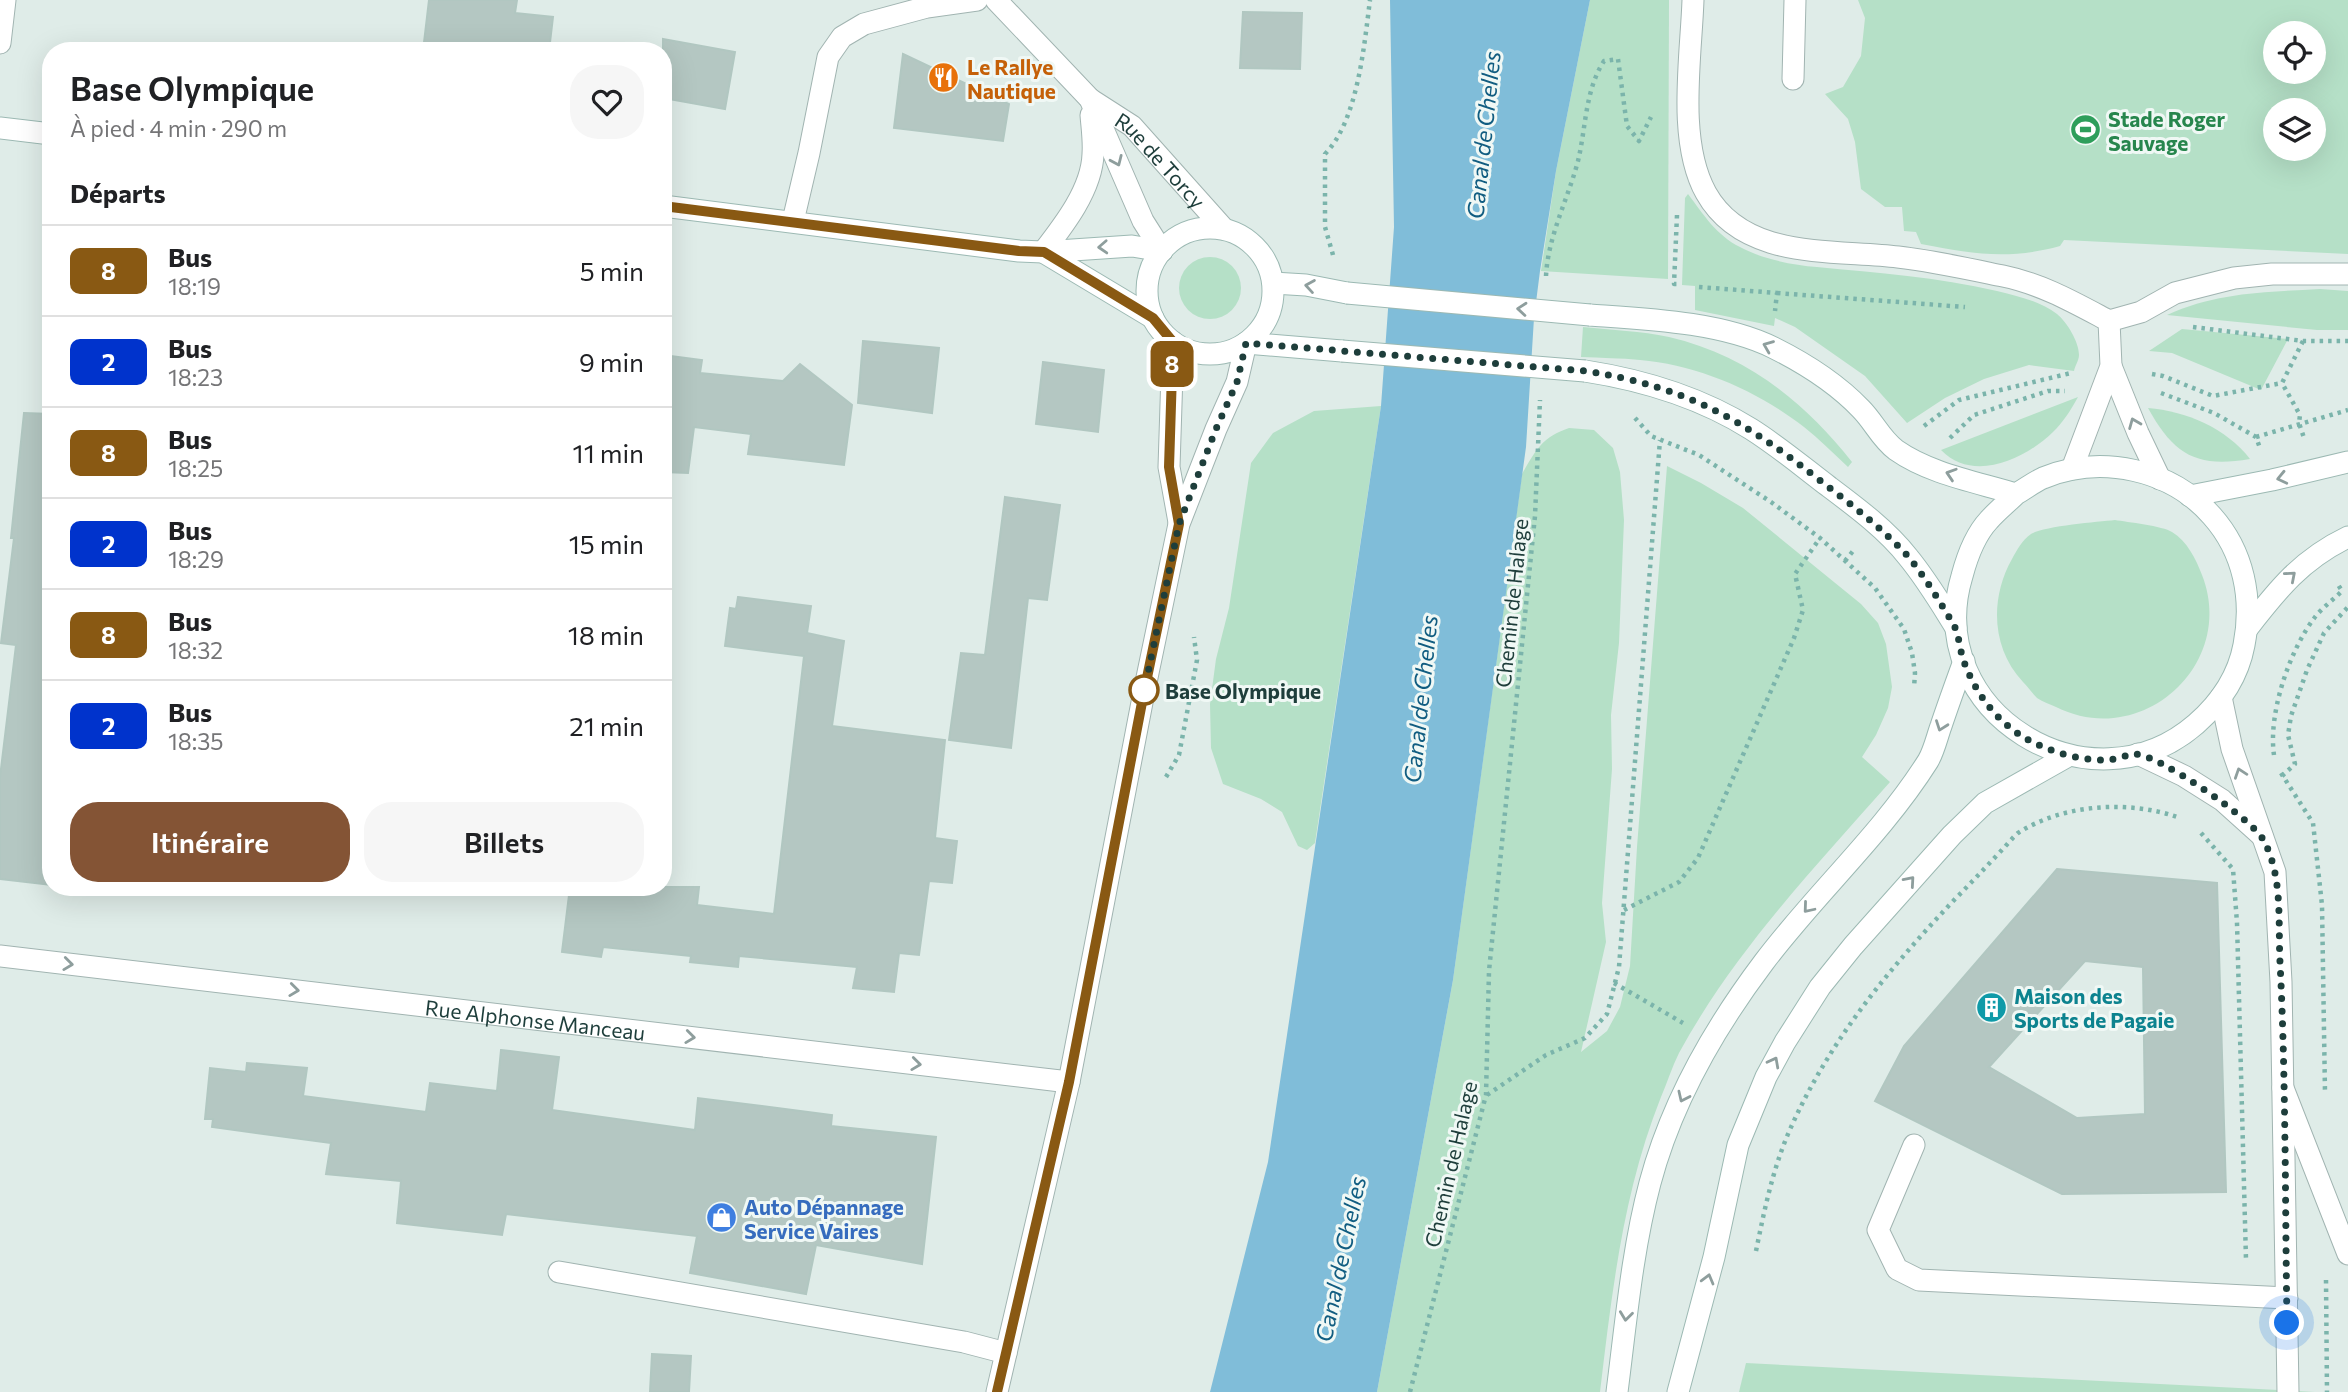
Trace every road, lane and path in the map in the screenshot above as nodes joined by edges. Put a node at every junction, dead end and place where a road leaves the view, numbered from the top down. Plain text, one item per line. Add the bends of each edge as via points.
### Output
1 (5, 0) edge
2 (977, 0) edge
3 (996, 0) edge
4 (1370, 0) edge
5 (1693, 0) edge
6 (1795, 0) edge
7 (0, 43) edge
8 (1793, 79) dead end
9 (1090, 99) junction
10 (1652, 116) dead end
11 (0, 128) edge
12 (42, 133) edge
13 (672, 207) edge
14 (1676, 215) dead end
15 (793, 221) junction
16 (1224, 229) junction
17 (1162, 251) junction
18 (1044, 252) junction
19 (1334, 258) dead end
20 (2348, 274) edge
21 (1273, 283) junction
22 (1546, 285) dead end
23 (1682, 285) dead end
24 (1695, 286) dead end
25 (1153, 318) junction
26 (2109, 321) junction
27 (2303, 341) dead end
28 (1173, 342) junction
29 (1246, 343) junction
30 (1773, 347) junction
31 (2111, 366) junction
32 (2282, 383) junction
33 (1541, 392) dead end
34 (2112, 392) junction
35 (2348, 410) edge
36 (2299, 423) junction
37 (1917, 431) dead end
38 (2306, 446) dead end
39 (2348, 462) edge
40 (1923, 465) junction
41 (2073, 469) junction
42 (2160, 479) junction
43 (2016, 494) junction
44 (2190, 496) junction
45 (1179, 524) junction
46 (1873, 524) junction
47 (2348, 537) edge
48 (1821, 538) junction
49 (1845, 561) junction
50 (2336, 581) dead end
51 (2348, 588) edge
52 (2342, 591) junction
53 (2348, 607) edge
54 (1956, 628) junction
55 (2247, 629) junction
56 (1964, 661) junction
57 (1913, 697) dead end
58 (2221, 697) junction
59 (2138, 754) junction
60 (2068, 756) junction
61 (2276, 762) dead end
62 (2279, 769) dead end
63 (2186, 821) dead end
64 (2196, 826) dead end
65 (2263, 838) junction
66 (1623, 910) junction
67 (0, 956) edge
68 (1614, 984) junction
69 (1713, 1040) junction
70 (1069, 1082) junction
71 (2283, 1086) junction
72 (1486, 1095) junction
73 (1914, 1145) dead end
74 (1756, 1251) dead end
75 (2348, 1254) edge
76 (559, 1272) dead end
77 (2247, 1297) junction
78 (2287, 1298) junction
79 (1006, 1353) junction
80 (997, 1392) edge
81 (1410, 1392) edge
82 (1617, 1392) edge
83 (1678, 1392) edge
84 (2288, 1392) edge

1 - 7 street
2 - 15 street via 889,17 842,37 828,57
3 - 9 street, Rue de Torcy
4 - 19 path via 1349,109 1336,142 1325,154 1325,227
5 - 26 street via 1689,116 1694,162 1706,193 1725,219 1752,236 1791,248 1899,257 2004,276 2043,287
6 - 8 street
9 - 16 street, Rue de Torcy via 1132,126
9 -> 17 street, Rue de Torcy via 1143,221
9 - 18 street, Rue de Torcy via 1093,156 1083,193
10 - 22 path via 1639,141 1627,126 1618,59 1604,61 1595,75 1578,161 1550,251
11 - 12 street
13 - 15 street
14 - 23 path via 1674,284
15 - 18 street
16 - 17 street via 1190,232
16 - 21 street via 1257,249 1268,264
17 -> 18 street via 1132,246
17 - 25 street via 1148,283
18 - 25 street
20 - 26 street via 2234,278 2175,293 2141,312
21 - 29 street via 1268,317
30 -> 21 street, bridge via 1723,331 1664,320
24 - 30 path via 1777,293
25 - 28 street
26 - 31 street
27 - 32 path
28 - 29 street via 1209,355
28 - 45 street via 1169,467
29 - 45 street via 1237,382
29 - 46 street, bridge via 1585,371 1664,388 1727,416 1782,450
30 - 40 street via 1831,384 1862,410 1885,441
31 - 32 path via 2163,376 2213,396
31 - 34 street
31 - 37 path via 1959,400
32 - 36 path via 2300,415
33 - 72 path, Chemin de Halage via 1535,516 1489,971
34 - 36 path via 2164,393 2214,413 2256,437
34 - 40 path via 2049,391 1974,415
34 - 41 street
42 -> 34 street
35 - 36 path
36 - 38 path
39 -> 44 street
43 -> 40 street
41 - 42 street via 2127,468
41 - 43 street via 2043,478
42 - 44 street
43 - 54 street via 1988,521 1968,554 1957,590
44 - 55 street via 2230,541 2242,569
45 - 70 street
46 - 49 path
46 - 54 street via 1926,580
55 -> 47 street via 2281,584 2317,553
48 - 49 path
48 - 66 path via 1795,574 1803,610 1794,638 1698,859 1678,881
48 - 66 path via 1699,455 1660,439
49 - 57 path via 1875,588 1904,629 1915,673
50 - 52 path
51 - 52 path
52 - 61 path via 2306,629 2289,668 2273,719
53 - 62 path via 2324,633 2306,670 2288,735 2295,764 2283,776
54 - 56 street
55 - 58 street via 2241,659
56 - 60 street via 1973,684 2003,722 2023,737
56 -> 69 street via 1929,758 1885,819 1764,962
58 - 59 street via 2186,733
65 -> 58 street via 2232,749
59 - 60 street via 2109,760
59 - 65 street via 2222,800
83 -> 60 street via 1738,1145 1785,1042 1853,946 1952,835 1986,803
63 - 74 path via 2141,808 2086,809 2055,816 2017,834 1909,947 1846,1028 1787,1137 1767,1196
64 - 77 path via 2233,869
65 - 71 street via 2276,872
66 - 68 path
67 -> 70 street, Rue Alphonse Manceau
68 - 69 path
68 - 72 path via 1607,1014 1584,1038 1546,1055
69 -> 82 street via 1681,1101 1651,1180 1630,1280
70 - 79 street
71 - 75 street
71 - 78 street
72 - 81 path, Chemin de Halage
73 - 77 street via 1878,1230 1897,1269 1908,1275 1919,1280
76 - 79 street
77 - 78 street
78 - 84 street
79 - 80 street

